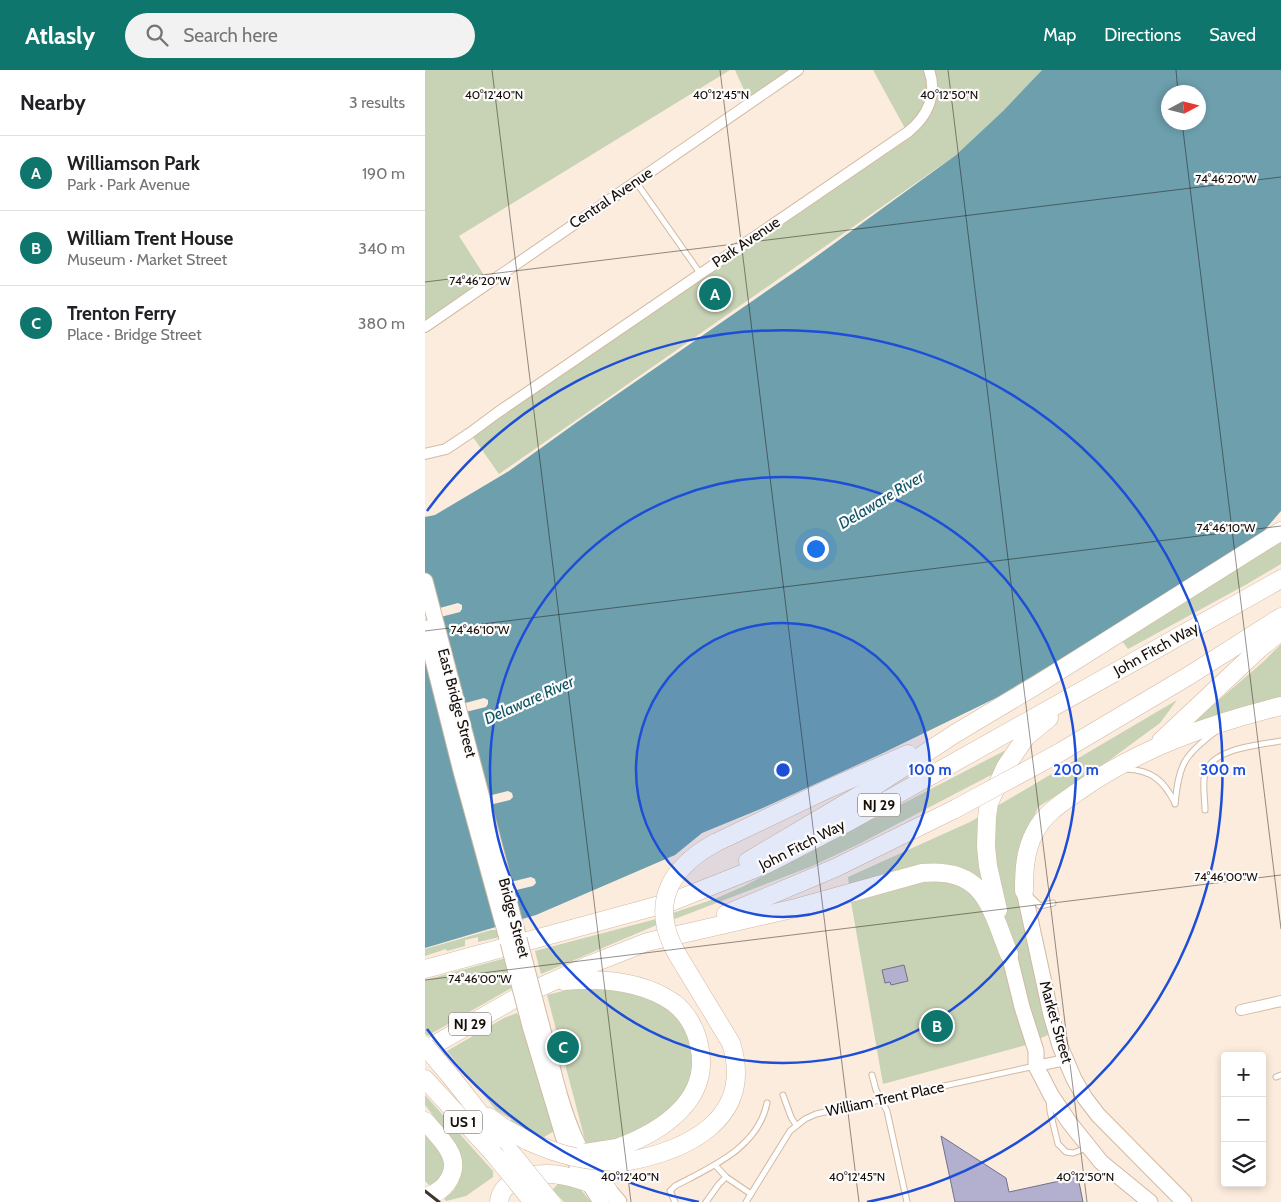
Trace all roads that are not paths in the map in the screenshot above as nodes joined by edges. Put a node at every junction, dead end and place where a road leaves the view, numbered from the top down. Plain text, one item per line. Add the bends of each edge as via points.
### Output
1 (798, 70) edge
2 (929, 70) edge
3 (636, 181) junction
4 (699, 274) junction
5 (425, 327) edge
6 (425, 454) edge
7 (1281, 531) edge
8 (1281, 579) edge
9 (425, 581) edge
10 (1281, 617) edge
11 (425, 628) edge
12 (1281, 631) edge
13 (1079, 692) junction
14 (1280, 706) edge
15 (1235, 718) junction
16 (957, 733) junction
17 (1281, 740) edge
18 (1151, 749) junction
19 (467, 769) junction
20 (1113, 769) junction
21 (1205, 810) dead end
22 (1024, 891) junction
23 (671, 902) junction
24 (1053, 903) dead end
25 (657, 939) junction
26 (1009, 954) junction
27 (425, 969) edge
28 (553, 982) junction
29 (1281, 1001) edge
30 (1241, 1010) dead end
31 (535, 1024) junction
32 (425, 1046) edge
33 (425, 1050) edge
34 (1066, 1060) junction
35 (1036, 1066) junction
36 (872, 1075) dead end
37 (429, 1085) edge
38 (1049, 1092) junction
39 (463, 1093) junction
40 (783, 1095) dead end
41 (882, 1099) junction
42 (767, 1104) dead end
43 (425, 1121) edge
44 (795, 1125) junction
45 (1089, 1148) junction
46 (621, 1155) junction
47 (715, 1165) junction
48 (726, 1177) junction
49 (587, 1182) junction
50 (751, 1194) junction
51 (425, 1197) edge
52 (609, 1198) edge
53 (499, 1202) edge
54 (533, 1202) edge
55 (551, 1202) edge
56 (675, 1202) edge
57 (706, 1202) edge
58 (746, 1202) edge
59 (907, 1202) edge
60 (1150, 1202) edge
61 (1184, 1202) edge

1 - 3 street, Central Avenue
2 - 4 street, Park Avenue via 932,96 925,115 917,124
3 - 4 lane
3 - 5 street, Central Avenue
4 - 6 street, Park Avenue via 470,433 445,449
7 - 16 highway
8 - 13 highway, John Fitch Way / NJ 29
9 - 19 main road, East Bridge Street
10 - 25 highway, NJ 29, bridge via 1057,754 955,809 835,868
11 - 19 main road, East Bridge Street
12 - 18 highway
13 - 23 highway, John Fitch Way / NJ 29 via 811,842 737,877
13 - 26 highway via 1026,737 1006,766 989,803 986,831 988,866
14 - 15 highway
15 - 18 highway
15 - 20 lane via 1189,754 1179,771 1175,804 1169,790 1156,777 1138,770
16 - 23 highway via 814,823
16 - 46 highway, bridge via 715,843 685,864 670,884 664,905 668,938 731,1043 736,1070 733,1092 725,1112 705,1132 665,1152
17 - 21 lane via 1231,751 1214,760 1205,773
18 - 20 highway
19 - 31 main road, Bridge Street, bridge
20 - 22 highway via 1055,807 1039,824 1027,852
22 - 24 lane via 1039,906
22 - 34 main road, Market Street via 1051,1015
23 - 27 highway, John Fitch Way / NJ 29
25 - 26 highway via 796,908 933,872 965,878 975,885 988,902
25 - 28 highway, NJ 29
26 - 35 main road, Market Street via 1036,1051
28 - 33 highway, NJ 29 via 516,998
28 - 46 highway via 608,981 657,993 674,1003 689,1019 696,1034 700,1073 685,1106
29 - 30 street
31 - 49 main road, Bridge Street via 563,1138
31 - 52 main road, Bridge Street via 569,1124
32 - 39 highway, US 1, bridge
34 - 35 street, William Trent Place
34 - 61 main road, Market Street via 1085,1098 1098,1115
35 - 38 main road, Market Street
35 - 41 lane, William Trent Place
36 - 41 lane
37 - 54 highway, US 1, bridge via 493,1153
38 - 45 main road, Market Street
38 - 45 lane via 1057,1144 1065,1152
39 - 46 highway, bridge via 504,1128 561,1155 593,1152
39 - 55 highway, US 1, bridge
40 - 44 lane
41 - 44 lane, William Trent Place via 816,1114
41 - 59 lane
42 - 47 lane via 757,1128 735,1153
43 - 51 highway via 449,1150 453,1163 447,1184 435,1194
44 - 50 lane, William Trent Place
45 - 60 main road, Market Street via 1101,1162
47 - 48 lane
47 - 56 lane via 675,1186 670,1192
48 - 50 lane
48 - 57 lane
49 - 52 highway
49 - 53 highway via 548,1173 522,1177 508,1184
50 - 58 lane, William Trent Place

